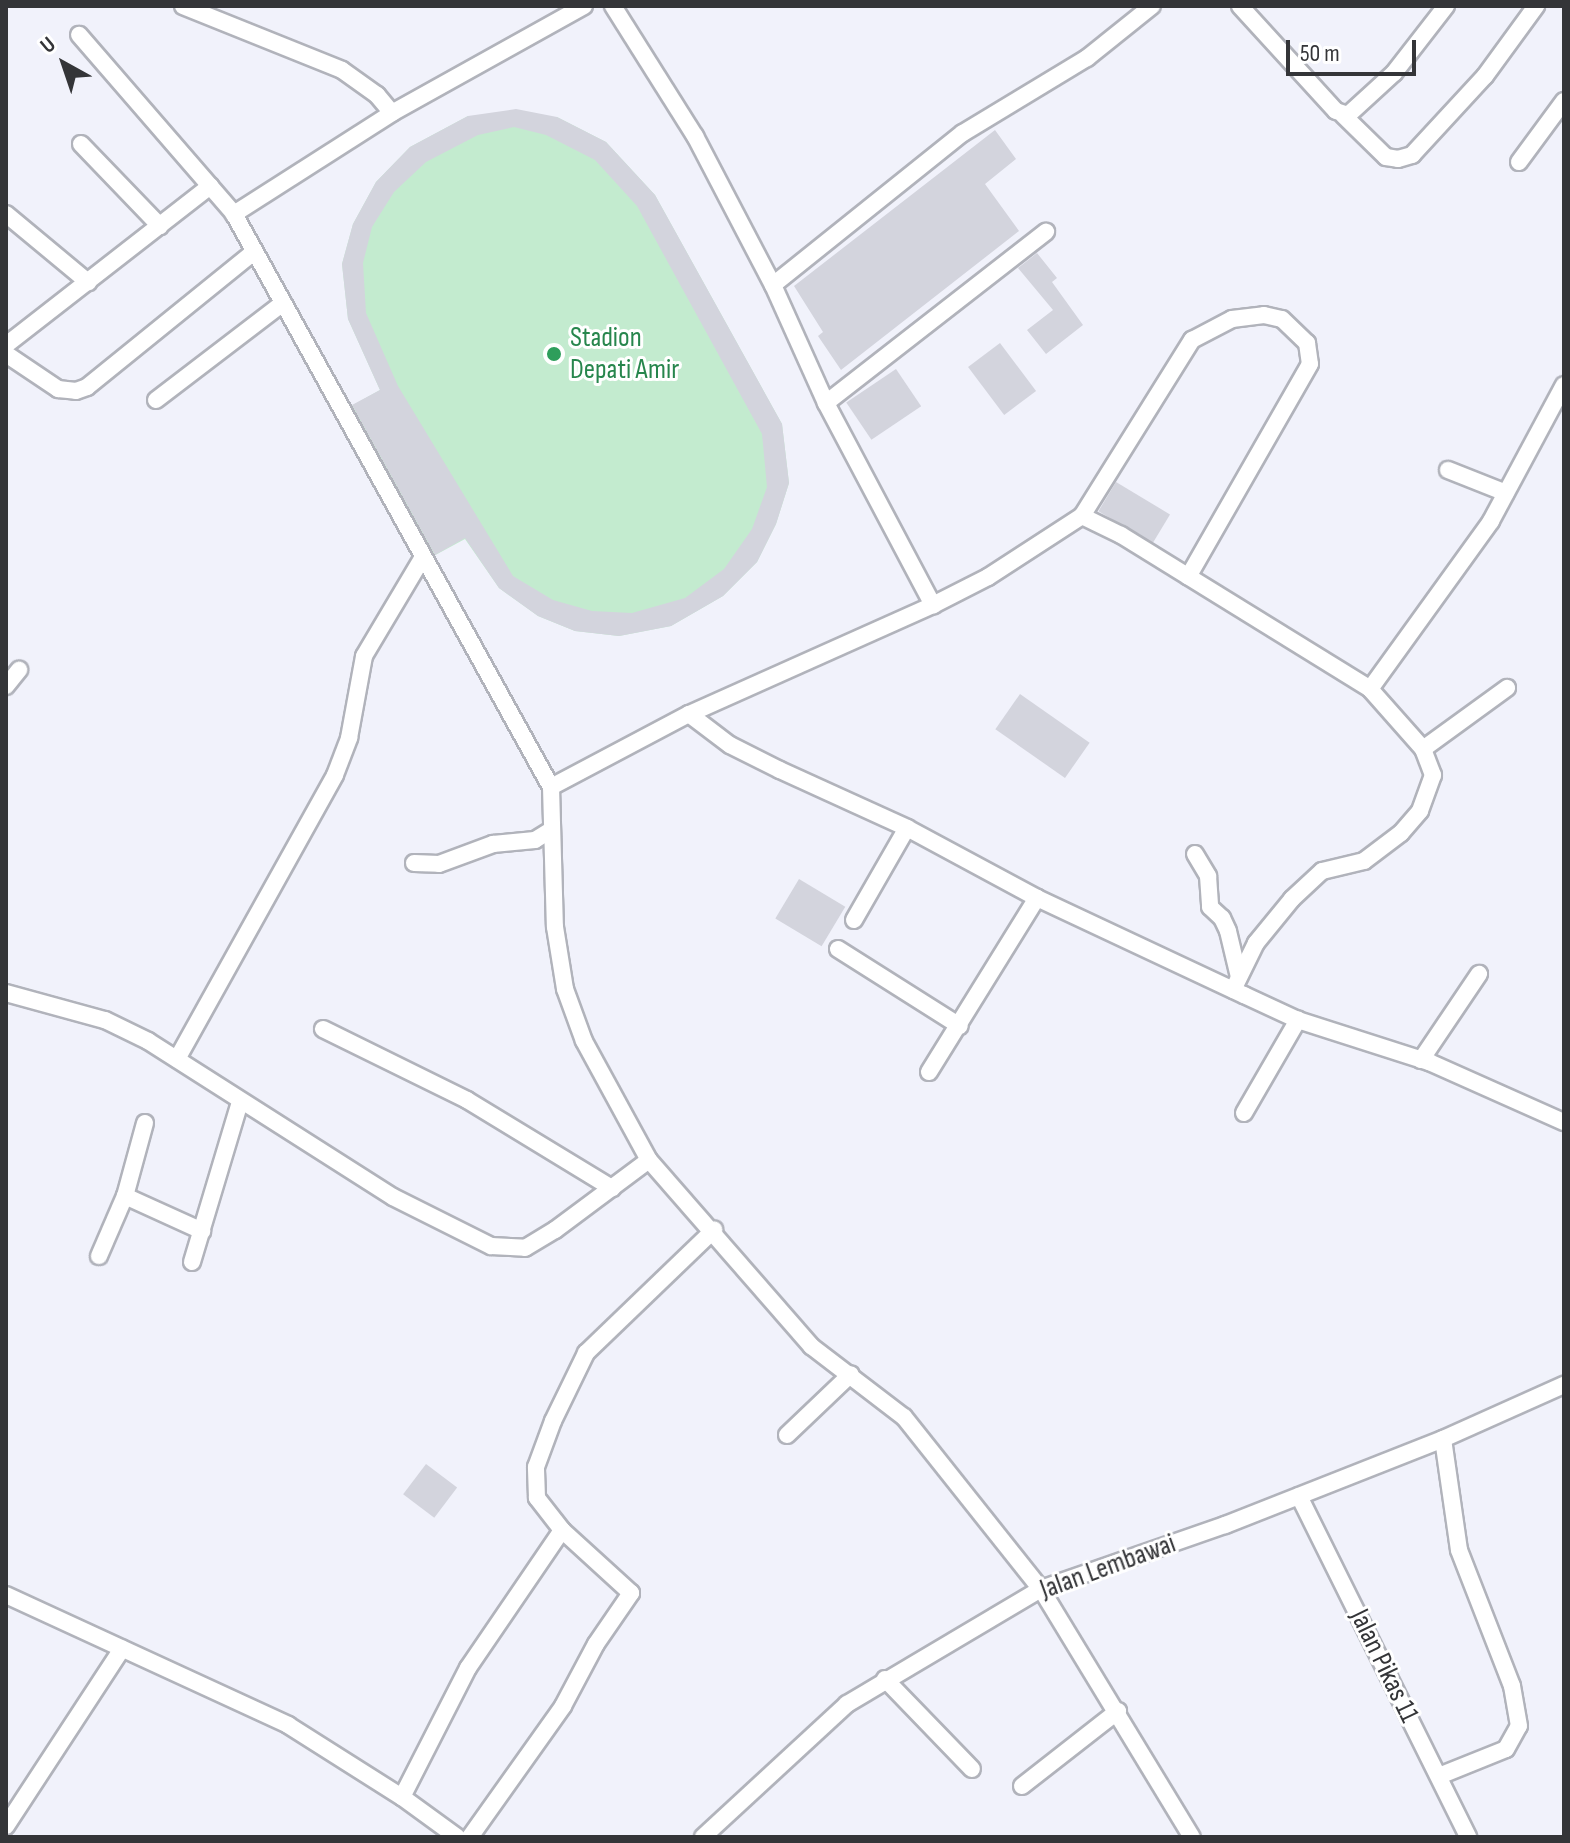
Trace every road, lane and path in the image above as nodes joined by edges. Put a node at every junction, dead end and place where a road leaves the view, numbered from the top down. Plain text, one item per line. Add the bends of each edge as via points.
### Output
1 (183, 6) edge
2 (584, 6) edge
3 (613, 6) edge
4 (1152, 6) edge
5 (1240, 6) edge
6 (1446, 6) edge
7 (1536, 6) edge
8 (79, 35) dead end
9 (1564, 101) edge
10 (392, 113) junction
11 (1343, 115) junction
12 (81, 144) dead end
13 (1519, 162) dead end
14 (210, 186) junction
15 (6, 214) edge
16 (234, 214) junction
17 (160, 226) junction
18 (22, 227) junction
19 (1046, 232) dead end
20 (6, 238) edge
21 (254, 252) junction
22 (88, 282) junction
23 (773, 285) junction
24 (283, 303) junction
25 (6, 345) edge
26 (6, 354) edge
27 (1564, 385) edge
28 (156, 400) dead end
29 (826, 403) junction
30 (1448, 470) dead end
31 (1506, 493) junction
32 (1082, 516) junction
33 (423, 557) junction
34 (1188, 577) junction
35 (933, 605) junction
36 (19, 670) dead end
37 (6, 686) edge
38 (1507, 688) dead end
39 (1370, 689) junction
40 (689, 714) junction
41 (1423, 749) junction
42 (551, 787) junction
43 (907, 828) junction
44 (551, 830) junction
45 (1195, 854) dead end
46 (414, 863) dead end
47 (1037, 898) junction
48 (854, 920) dead end
49 (838, 949) dead end
50 (1479, 974) dead end
51 (1236, 983) junction
52 (6, 993) edge
53 (1298, 1020) junction
54 (960, 1026) junction
55 (323, 1029) dead end
56 (177, 1059) junction
57 (1421, 1060) junction
58 (929, 1072) dead end
59 (240, 1102) junction
60 (1244, 1113) dead end
61 (1564, 1122) edge
62 (145, 1123) dead end
63 (649, 1160) junction
64 (612, 1188) junction
65 (125, 1196) junction
66 (714, 1230) junction
67 (202, 1231) junction
68 (99, 1256) dead end
69 (192, 1262) dead end
70 (851, 1374) junction
71 (1564, 1385) edge
72 (787, 1435) dead end
73 (1443, 1439) junction
74 (1299, 1496) junction
75 (562, 1530) junction
76 (1041, 1589) junction
77 (6, 1595) edge
78 (122, 1649) junction
79 (885, 1679) junction
80 (1118, 1711) junction
81 (972, 1769) dead end
82 (1439, 1776) junction
83 (1022, 1786) dead end
84 (402, 1797) junction
85 (6, 1826) edge
86 (457, 1837) edge
87 (470, 1837) edge
88 (703, 1837) edge
89 (1192, 1837) edge
90 (1468, 1837) edge

1 - 10 street via 342,70
2 - 10 street
3 - 23 street via 695,136
4 - 23 street via 1087,58 963,133
5 - 11 street
6 - 11 street via 1394,73 1354,112
7 - 11 street via 1485,76 1412,155 1386,157
8 - 14 street
9 - 13 street
10 - 16 street
12 - 17 street
14 - 16 street
14 - 17 street
15 - 18 street
16 - 21 street
17 - 22 street
18 - 20 street
18 - 22 street
19 - 29 street
21 - 24 street
21 - 26 street via 87,387 58,389
22 - 25 street
23 - 29 street
24 - 28 street
24 - 33 street
27 - 31 street
29 - 35 street
30 - 31 street
31 - 39 street
32 - 34 street
32 - 34 street via 1192,340 1232,319 1282,319 1307,343 1310,364
32 - 35 street via 988,577
33 - 42 street
33 - 56 street via 364,656 349,738 335,775
34 - 39 street
35 - 40 street
36 - 37 street
38 - 41 street
39 - 41 street
40 - 42 street
40 - 43 street via 730,745
41 - 51 street via 1433,775 1420,811 1364,861 1322,871 1256,943
42 - 44 street
43 - 47 street
43 - 48 street
44 - 46 street via 535,840 493,844 439,864
44 - 63 street via 555,927 565,989 584,1041
45 - 51 street via 1208,876 1210,907 1228,931
47 - 51 street
47 - 54 street
49 - 54 street
50 - 57 street
51 - 53 street
52 - 56 street via 105,1020
53 - 57 street
53 - 60 street
54 - 58 street
55 - 64 street via 467,1100
56 - 59 street
57 - 61 street
59 - 64 street via 393,1197 491,1246 525,1248
59 - 67 street
62 - 65 street
63 - 64 street
63 - 66 street
65 - 67 street
65 - 68 street
66 - 70 street via 811,1346
66 - 75 street via 597,1341 579,1366 536,1467 537,1498
67 - 69 street
70 - 72 street
70 - 76 street via 904,1417
71 - 73 street, Jalan Lembawai
73 - 74 street, Jalan Lembawai
73 - 82 street via 1459,1550 1512,1686 1519,1726 1506,1749
74 - 76 street, Jalan Lembawai
74 - 82 street, Jalan Pikas 11
75 - 84 street via 468,1668
75 - 87 street via 631,1593 563,1706
76 - 79 street, Jalan Lembawai
76 - 80 street
77 - 78 street
78 - 84 street via 243,1701
78 - 85 street
79 - 81 street
79 - 88 street, Jalan Lembawai via 815,1731
80 - 83 street
80 - 89 street
82 - 90 street, Jalan Pikas 11
84 - 86 street

